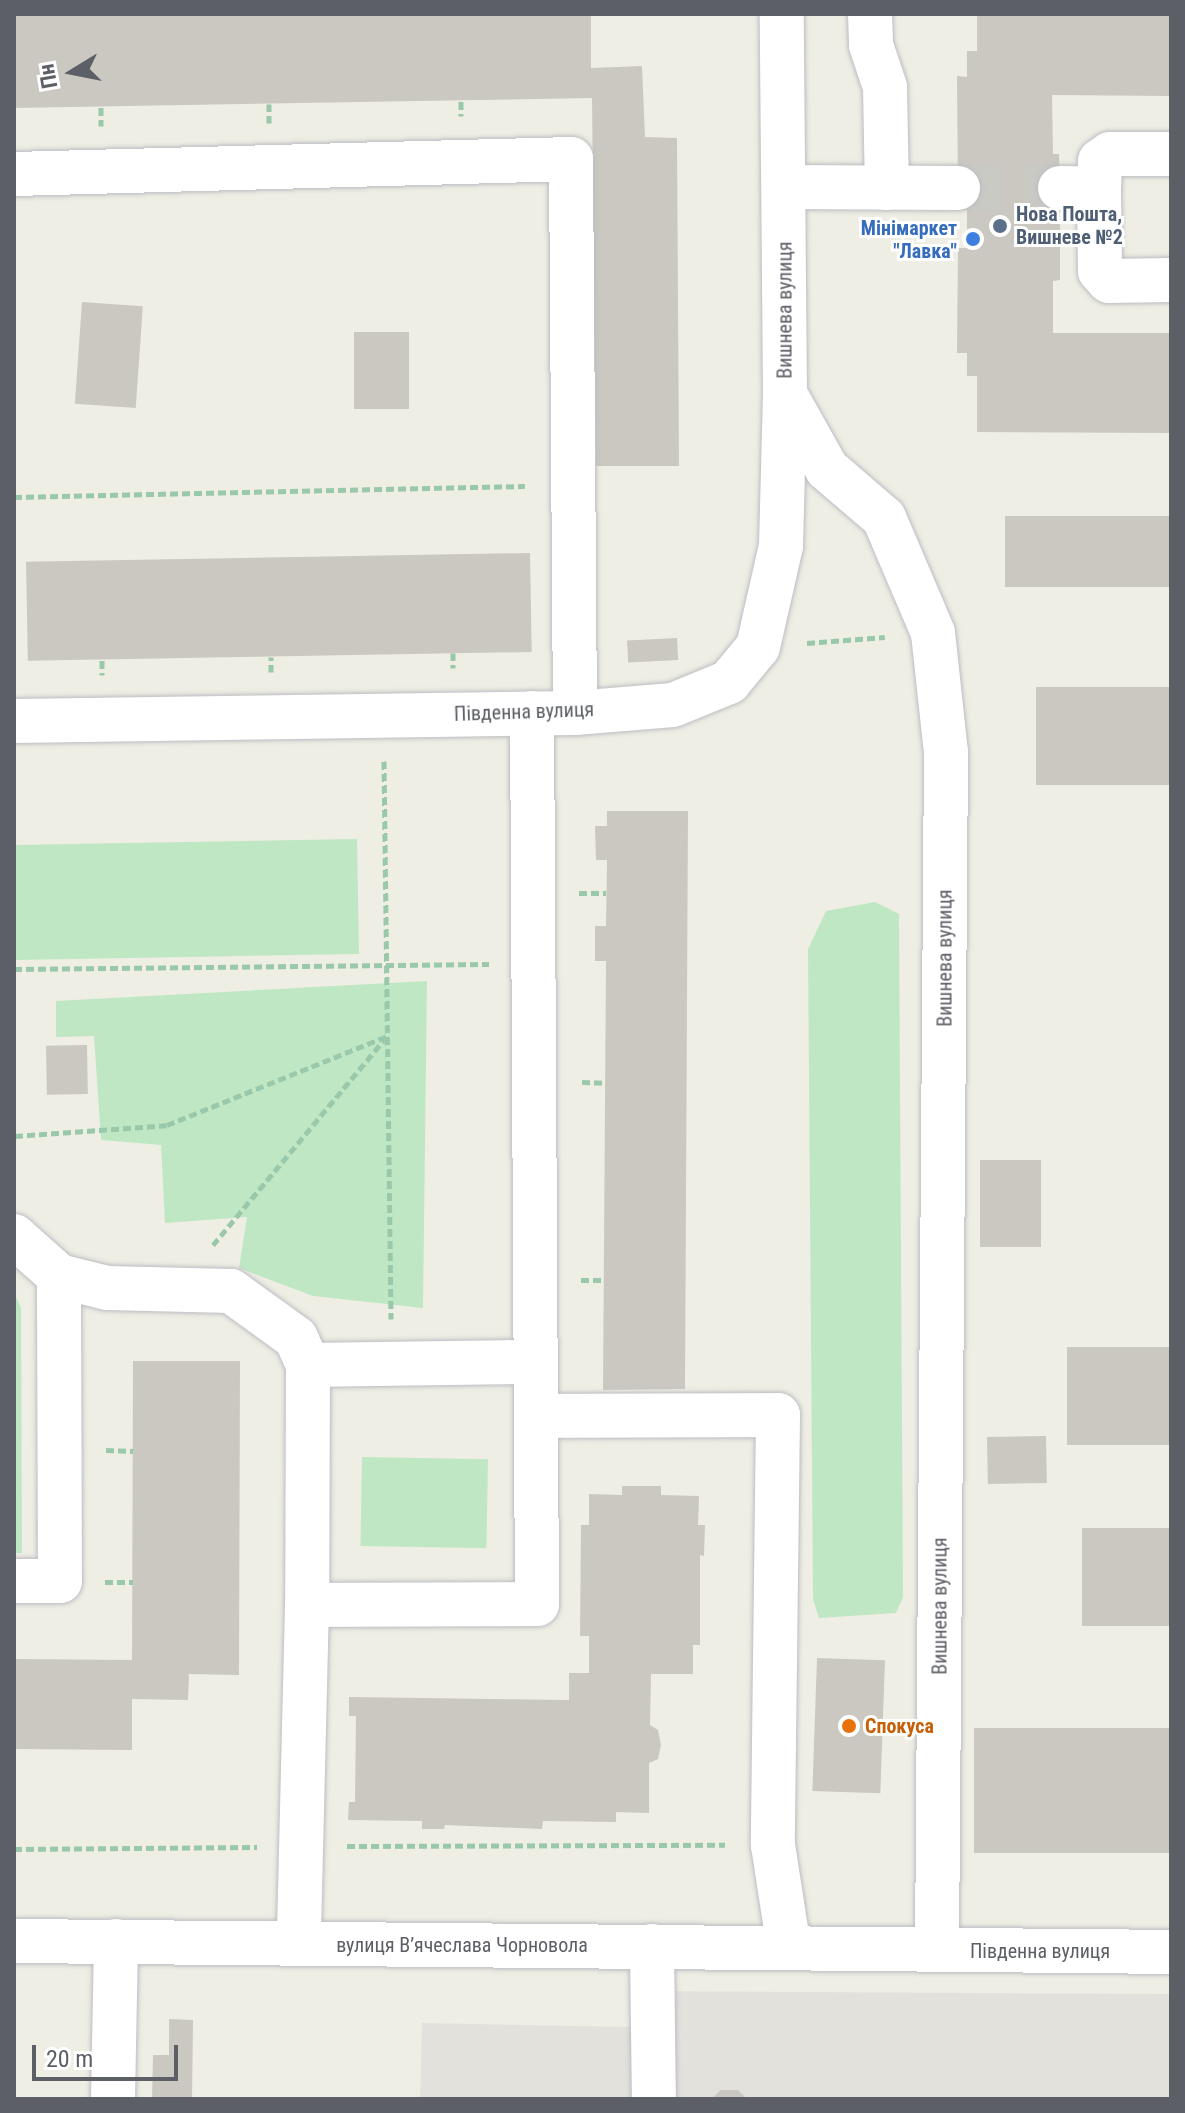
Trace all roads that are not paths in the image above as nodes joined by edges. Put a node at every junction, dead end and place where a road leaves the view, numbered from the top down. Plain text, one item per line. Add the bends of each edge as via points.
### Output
1 (782, 14) edge
2 (870, 14) edge
3 (1171, 154) edge
4 (14, 174) edge
5 (784, 187) junction
6 (887, 188) junction
7 (958, 188) tunnel mouth
8 (1171, 280) edge
9 (785, 394) junction
10 (554, 713) junction
11 (14, 721) edge
12 (14, 1236) edge
13 (59, 1276) junction
14 (535, 1362) junction
15 (308, 1365) junction
16 (536, 1416) junction
17 (14, 1581) edge
18 (307, 1605) junction
19 (14, 1941) edge
20 (116, 1941) junction
21 (299, 1944) junction
22 (652, 1946) junction
23 (789, 1948) junction
24 (924, 1950) junction
25 (1171, 1952) edge
26 (113, 2099) edge
27 (654, 2099) edge

1 - 5 street, Вишнева вулиця
2 - 6 street via 871,45 885,87
3 - 8 street via 1110,154 1079,189 1100,271 1109,281
4 - 10 street via 571,159 574,485
5 - 6 street
5 - 9 street, Вишнева вулиця
6 - 7 street
9 - 10 street, Південна вулиця via 781,546 758,647 729,682 673,705
9 - 24 street, Вишнева вулиця via 827,469 884,518 933,633 946,752
10 - 11 street, Південна вулиця
10 - 14 street via 534,964
12 - 13 street
13 - 15 street via 107,1288 231,1291 296,1338
13 - 17 street via 60,1581
14 - 15 street
14 - 16 street
15 - 18 street
16 - 18 street via 537,1604
16 - 23 street via 778,1415 773,1845
18 - 21 street
19 - 20 street, вулиця Вʼячеслава Чорновола
20 - 21 street, вулиця Вʼячеслава Чорновола
20 - 26 street
21 - 22 street, вулиця Вʼячеслава Чорновола
22 - 23 street, вулиця Вʼячеслава Чорновола
22 - 27 street
23 - 24 street, вулиця Вʼячеслава Чорновола
24 - 25 street, Південна вулиця

